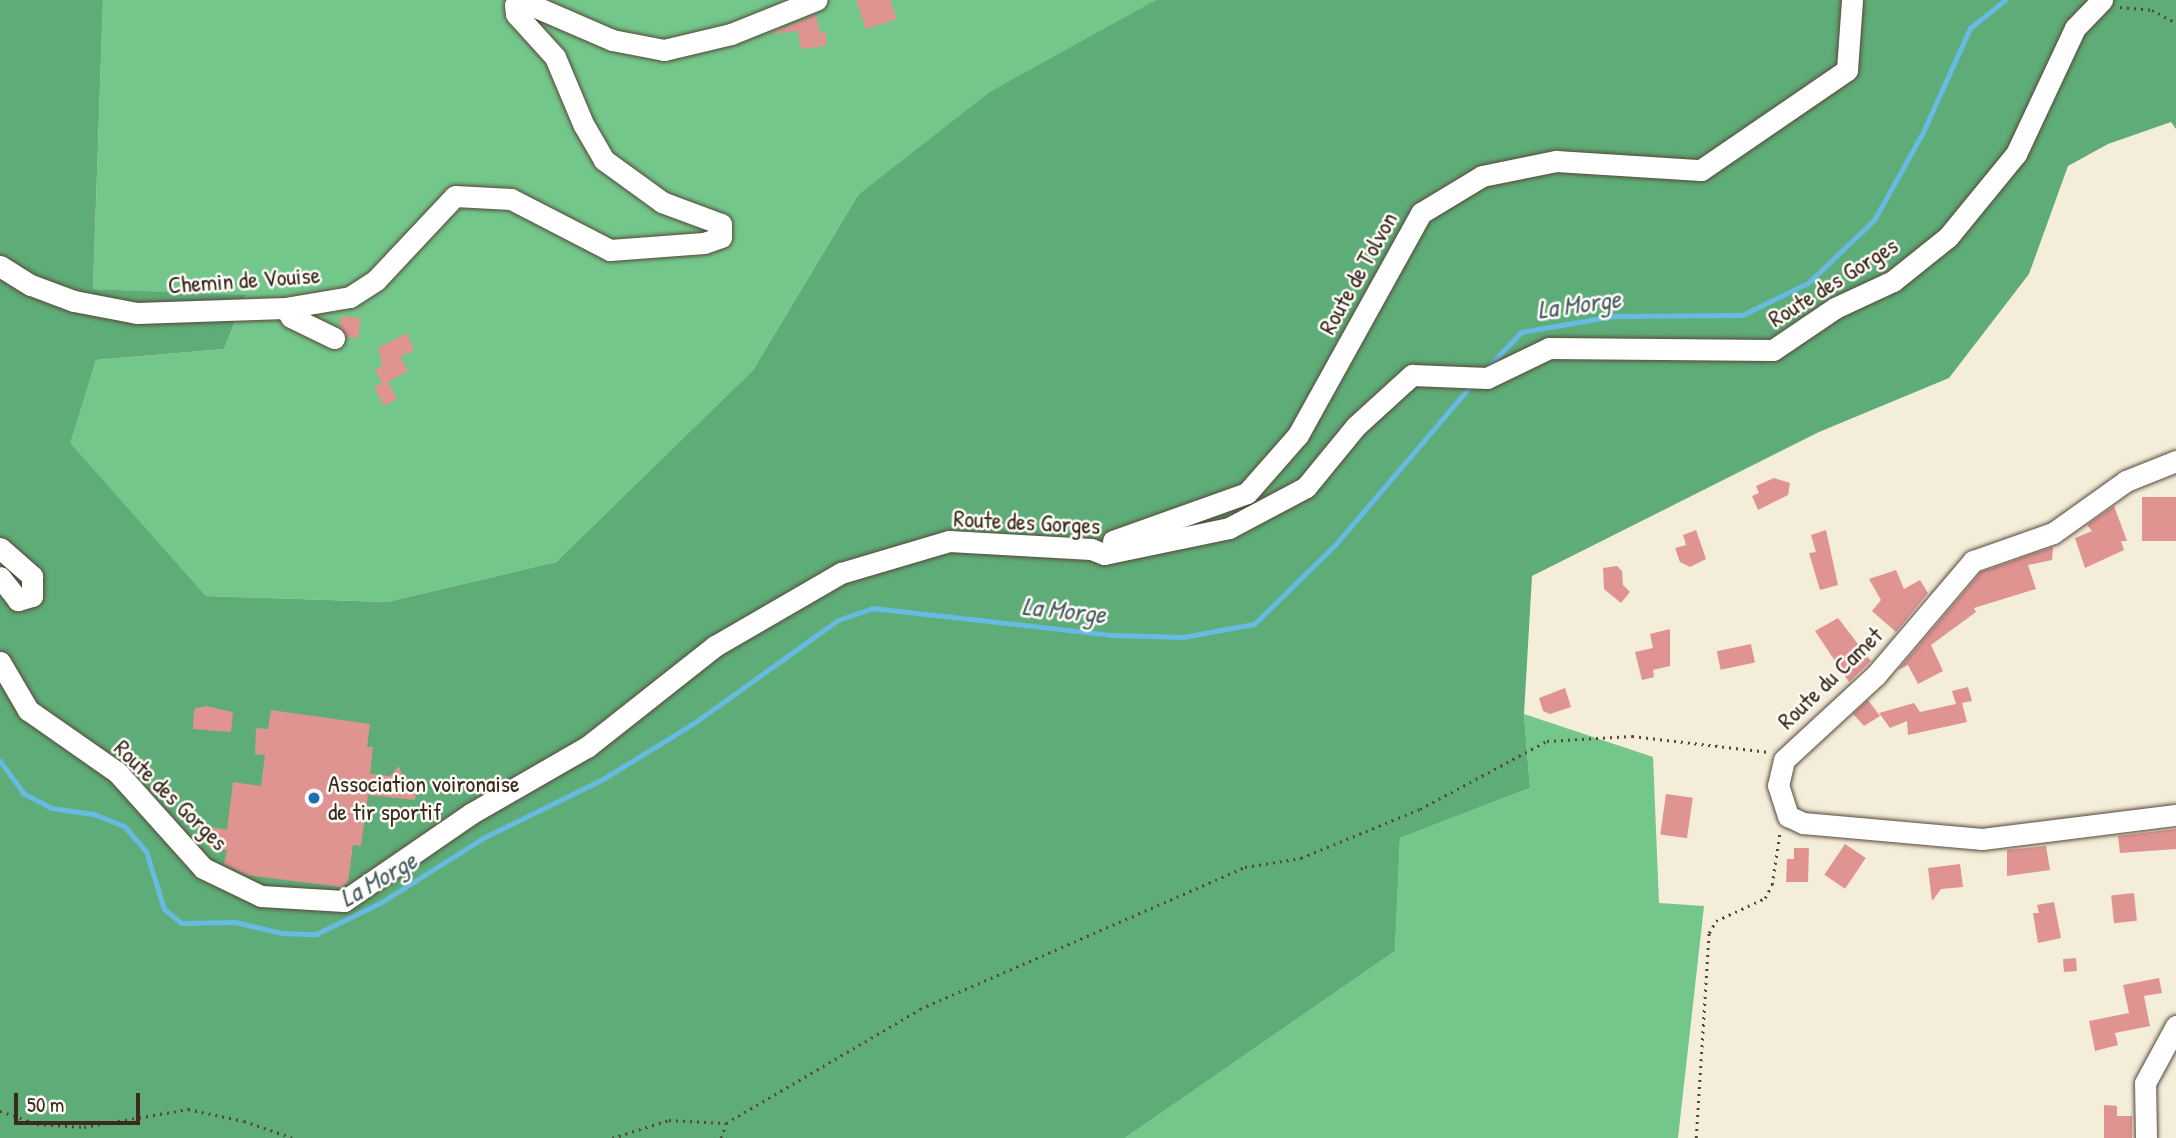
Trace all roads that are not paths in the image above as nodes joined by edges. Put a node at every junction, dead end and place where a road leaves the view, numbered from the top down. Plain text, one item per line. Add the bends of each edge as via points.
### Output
1 (816, 0) edge
2 (1852, 0) edge
3 (511, 2) edge
4 (2100, 2) edge
5 (0, 266) edge
6 (285, 307) junction
7 (334, 338) dead end
8 (2176, 461) edge
9 (0, 548) edge
10 (1091, 549) junction
11 (0, 578) edge
12 (0, 662) edge
13 (2176, 815) edge
14 (2176, 1026) edge
15 (2146, 1138) edge

1 - 3 street, Chemin de Vouise via 731,34 664,50 612,40 522,1
2 - 10 street, Route de Tolvon via 1847,70 1701,170 1556,161 1482,176 1421,213 1298,435 1247,493
3 - 6 street, Chemin de Vouise via 516,14 555,57 604,160 662,202 714,218 721,224 721,237 704,243 610,250 512,199 455,196 400,258 368,286 350,297
4 - 10 street, Route des Gorges via 2075,28 2015,154 1948,237 1893,281 1835,308 1773,350 1549,348 1487,378 1412,375 1356,426 1306,487 1229,528 1104,554
5 - 6 street, Chemin de Vouise via 31,285 74,301 137,313
6 - 7 street via 291,317
8 - 13 street, Route du Camet via 2126,481 2053,533 1973,561 1876,675 1784,760 1778,785 1788,816 1803,823 1982,839
9 - 11 street via 32,576 32,596 18,600
10 - 12 street, Route des Gorges via 949,541 841,573 715,646 587,747 472,813 344,901 261,896 203,868 117,772 28,710
14 - 15 street via 2145,1083

